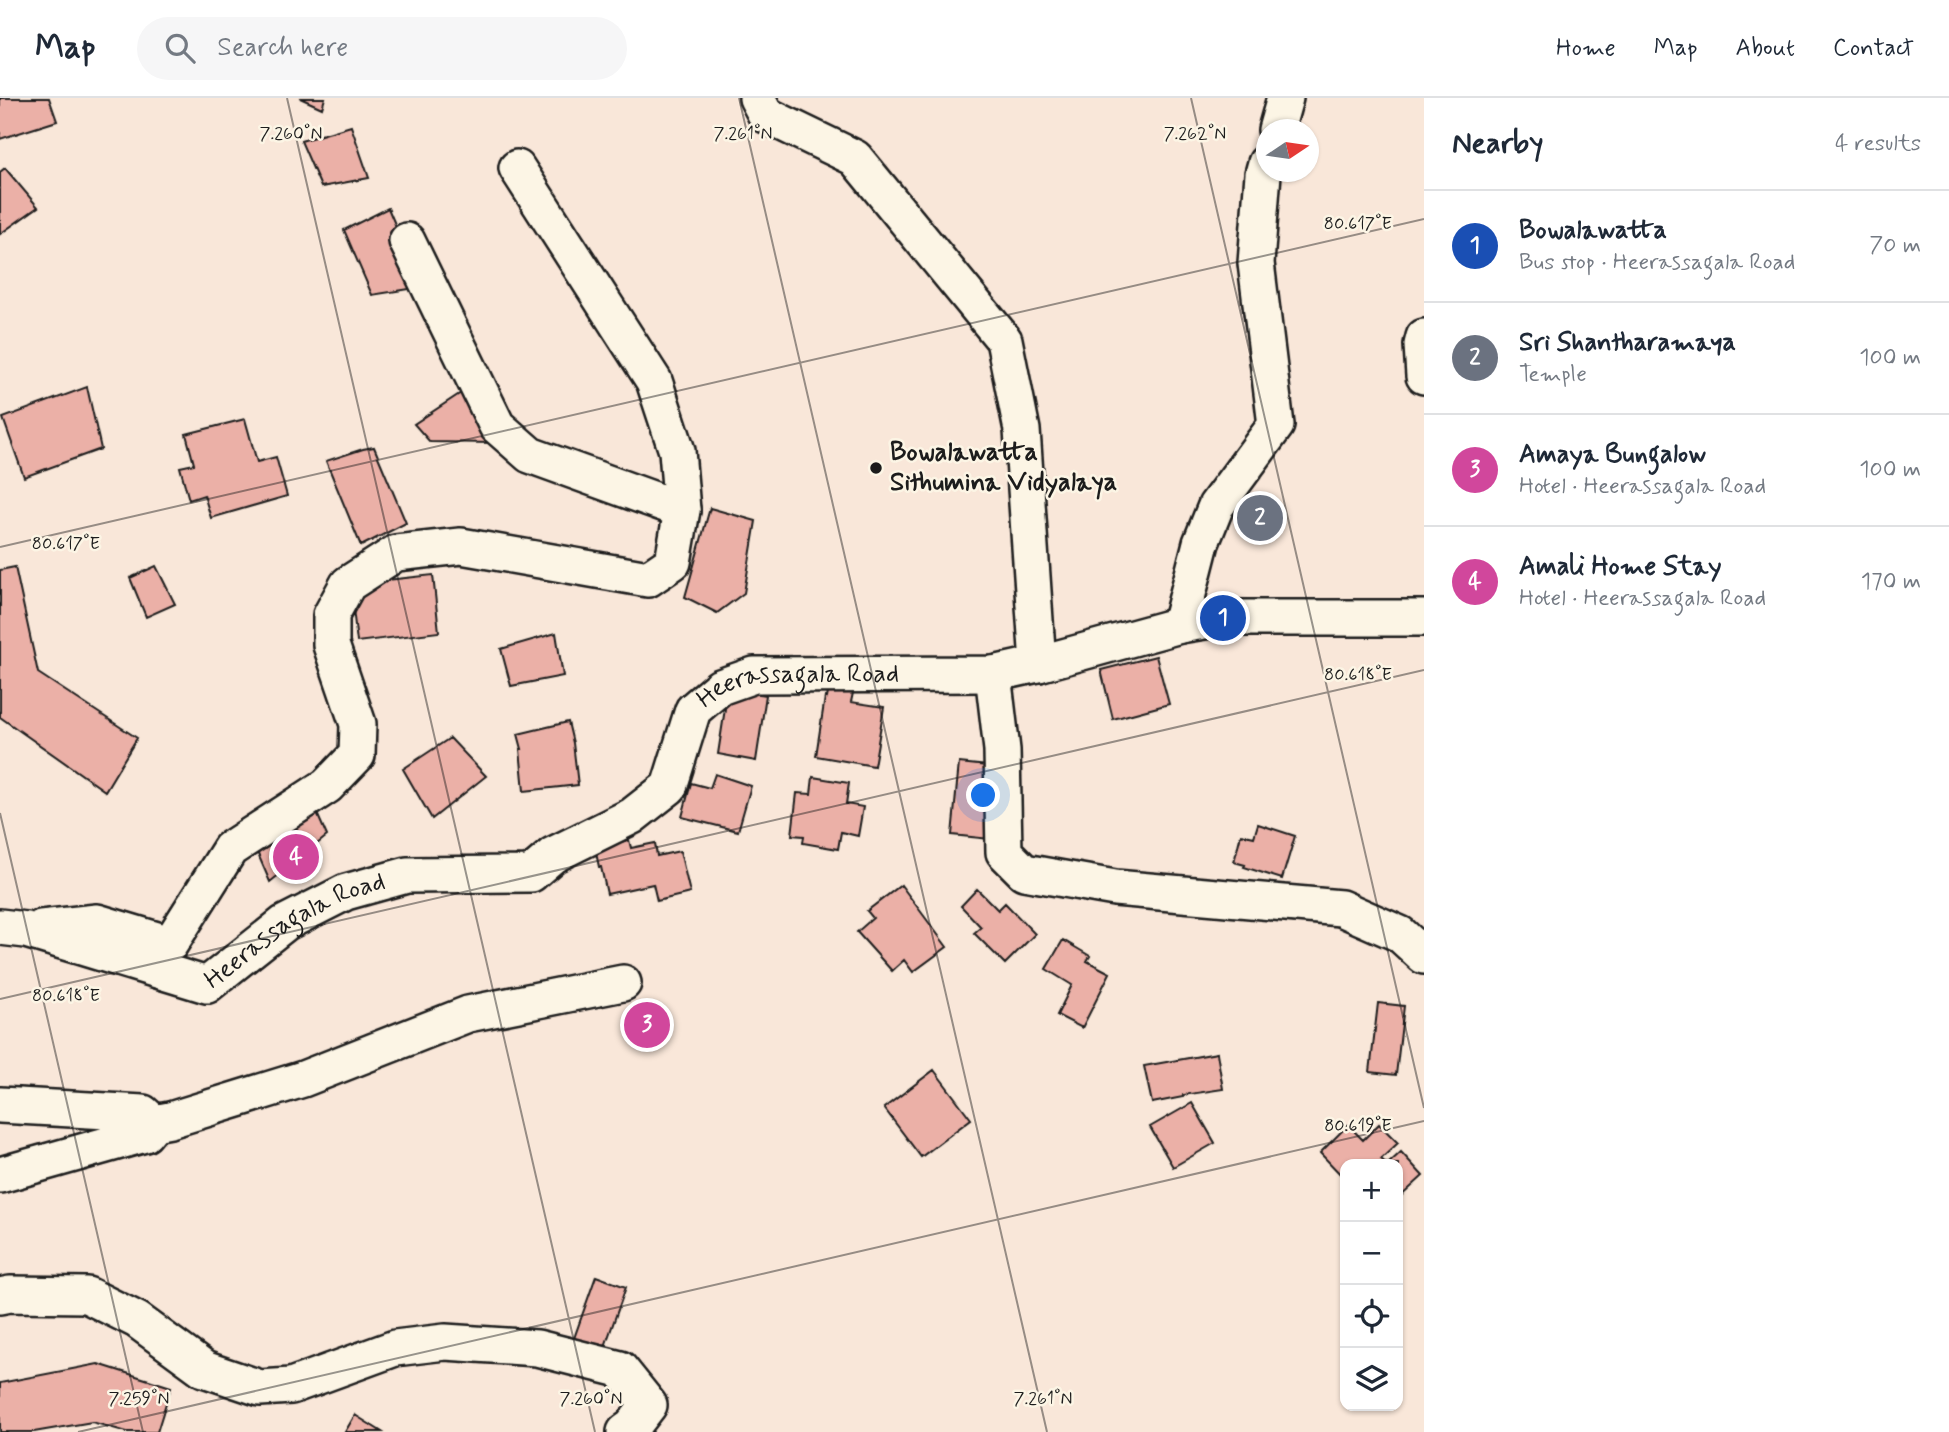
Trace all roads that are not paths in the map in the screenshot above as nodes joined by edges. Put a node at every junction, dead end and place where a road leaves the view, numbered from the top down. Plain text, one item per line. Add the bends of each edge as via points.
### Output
1 (757, 98) edge
2 (1285, 98) edge
3 (1279, 119) edge
4 (517, 168) dead end
5 (1262, 182) edge
6 (407, 241) dead end
7 (1424, 337) edge
8 (1424, 376) edge
9 (682, 510) junction
10 (1424, 618) edge
11 (1180, 625) junction
12 (1038, 664) junction
13 (993, 674) junction
14 (13, 928) edge
15 (1424, 956) edge
16 (623, 983) dead end
17 (0, 1105) edge
18 (154, 1123) junction
19 (0, 1175) edge
20 (0, 1296) edge
21 (631, 1430) edge

1 - 12 street via 766,115 855,159 1004,340 1022,430
2 - 3 street
4 - 9 street via 654,381 677,451
5 - 11 street via 1256,263 1276,425 1216,506 1201,543
6 - 9 street via 497,426 530,455
7 - 8 street
9 - 14 street via 673,562 648,579 461,546 396,553 386,559 348,584 331,615 331,645 358,724 358,755 327,786 230,849 170,944 97,922
10 - 11 street, Heerassagala Road via 1223,618
11 - 12 street, Heerassagala Road
12 - 13 street, Heerassagala Road
13 - 14 street, Heerassagala Road via 754,675 720,687 693,710 669,787 632,816 553,855 531,874 407,875 346,892 285,923 207,985
13 - 15 street via 1002,750 1004,852 1024,872 1115,888 1341,908 1400,934
16 - 18 street via 468,1014 303,1079
17 - 18 street via 143,1113
18 - 19 street via 145,1134
20 - 21 street via 87,1295 137,1320 204,1369 260,1388 291,1385 395,1348 445,1342 537,1348 620,1369 649,1405

